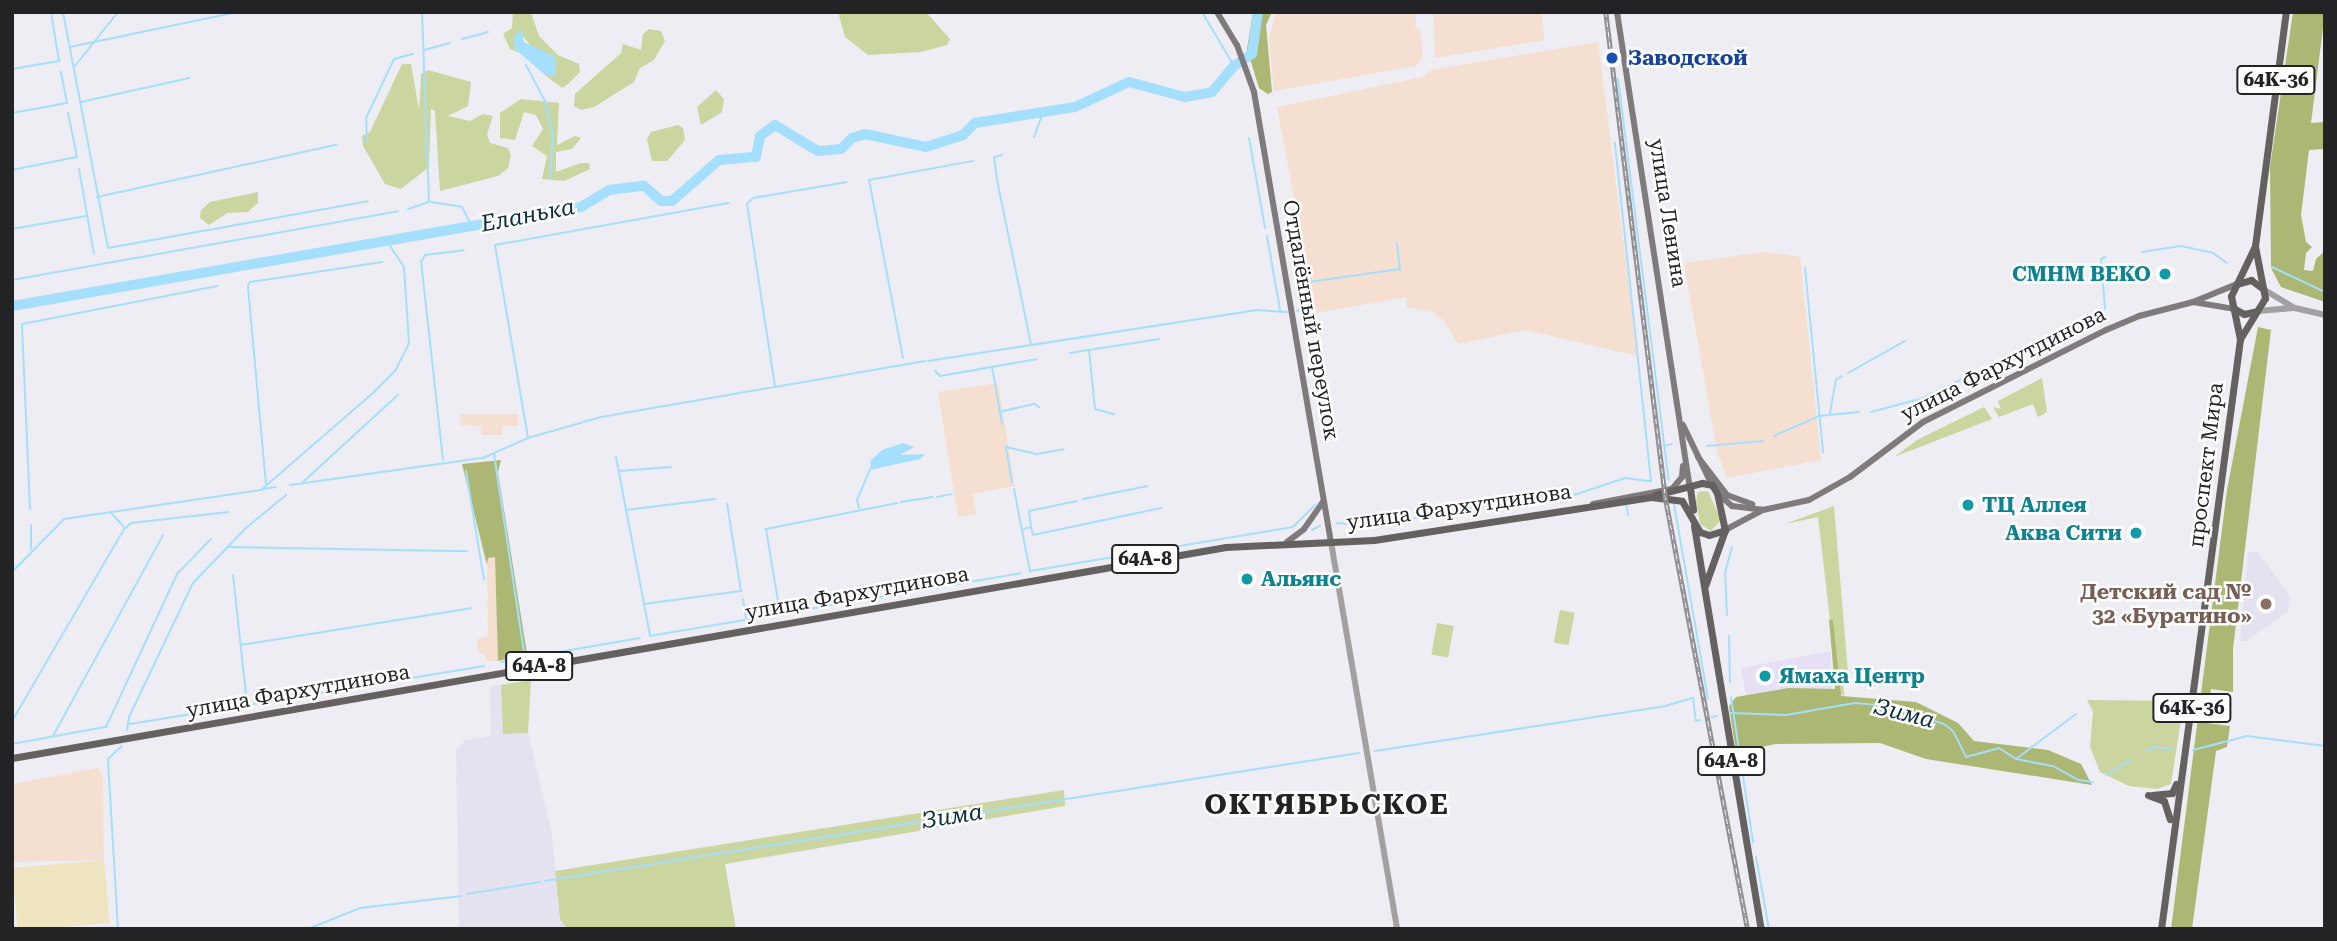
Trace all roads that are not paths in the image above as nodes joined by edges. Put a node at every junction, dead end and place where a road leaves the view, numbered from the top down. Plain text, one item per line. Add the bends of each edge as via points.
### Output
1 (1217, 12) edge
2 (1617, 12) edge
3 (2286, 12) edge
4 (2255, 246) junction
5 (2236, 284) junction
6 (2263, 289) junction
7 (2193, 302) junction
8 (2295, 308) junction
9 (2235, 309) junction
10 (2258, 311) junction
11 (2325, 315) edge
12 (2240, 340) junction
13 (1680, 420) junction
14 (1683, 450) junction
15 (1698, 457) junction
16 (1712, 485) junction
17 (1690, 488) junction
18 (1717, 493) junction
19 (1651, 496) junction
20 (1324, 500) junction
21 (1588, 506) junction
22 (1763, 510) junction
23 (1694, 525) junction
24 (1725, 530) junction
25 (1287, 542) junction
26 (1331, 542) junction
27 (1704, 592) junction
28 (12, 758) edge
29 (2183, 760) junction
30 (2148, 795) junction
31 (2176, 799) junction
32 (2170, 849) junction
33 (1397, 929) edge
34 (1761, 929) edge
35 (2161, 929) edge

1 - 20 main road, Отдалённый переулок via 1237,45 1256,104
2 - 13 main road, улица Ленина
3 - 4 main road, 64К-36
4 - 5 main road, 64К-36
4 - 6 main road, 64К-36
5 - 6 main road via 2251,280
5 - 7 main road
5 - 9 main road, 64К-36 via 2231,296
6 - 8 street
6 - 10 main road, 64К-36 via 2265,298
7 - 9 main road, улица Фархутдинова
7 - 22 main road, улица Фархутдинова via 2106,330 1915,426 1821,494
8 - 10 street
8 - 11 street
9 - 10 main road via 2244,314
9 - 12 main road, проспект Мира / 64К-36
10 - 12 main road, проспект Мира / 64К-36
12 - 29 main road, проспект Мира / 64К-36
13 - 14 main road, улица Ленина
13 - 15 main road, улица Ленина
14 - 17 main road, улица Ленина
14 - 21 main road via 1682,477 1672,489
15 - 16 main road, улица Ленина
15 - 22 main road via 1733,500
16 - 17 main road
16 - 18 main road
17 - 19 main road
17 - 23 main road, 64А-8
18 - 22 main road, улица Фархутдинова via 1732,506
18 - 24 main road
19 - 21 main road, улица Фархутдинова / 64А-8
19 - 23 main road, улица Фархутдинова / 64А-8 via 1682,501 1690,508
20 - 25 main road via 1304,529
20 - 26 main road, Отдалённый переулок
21 - 26 main road, улица Фархутдинова / 64А-8 via 1407,536
22 - 24 main road, улица Фархутдинова
23 - 24 main road via 1709,536
23 - 27 main road, 64А-8
24 - 27 main road, 64А-8 via 1709,565
25 - 26 main road, улица Фархутдинова / 64А-8
25 - 28 main road, улица Фархутдинова / 64А-8 via 1161,556
26 - 33 street
27 - 34 main road, 64А-8
29 - 30 main road via 2172,793
29 - 31 main road, проспект Мира / 64К-36
30 - 31 main road
30 - 32 main road via 2164,801 2169,809
31 - 32 main road, проспект Мира / 64К-36
32 - 35 main road, проспект Мира / 64К-36

